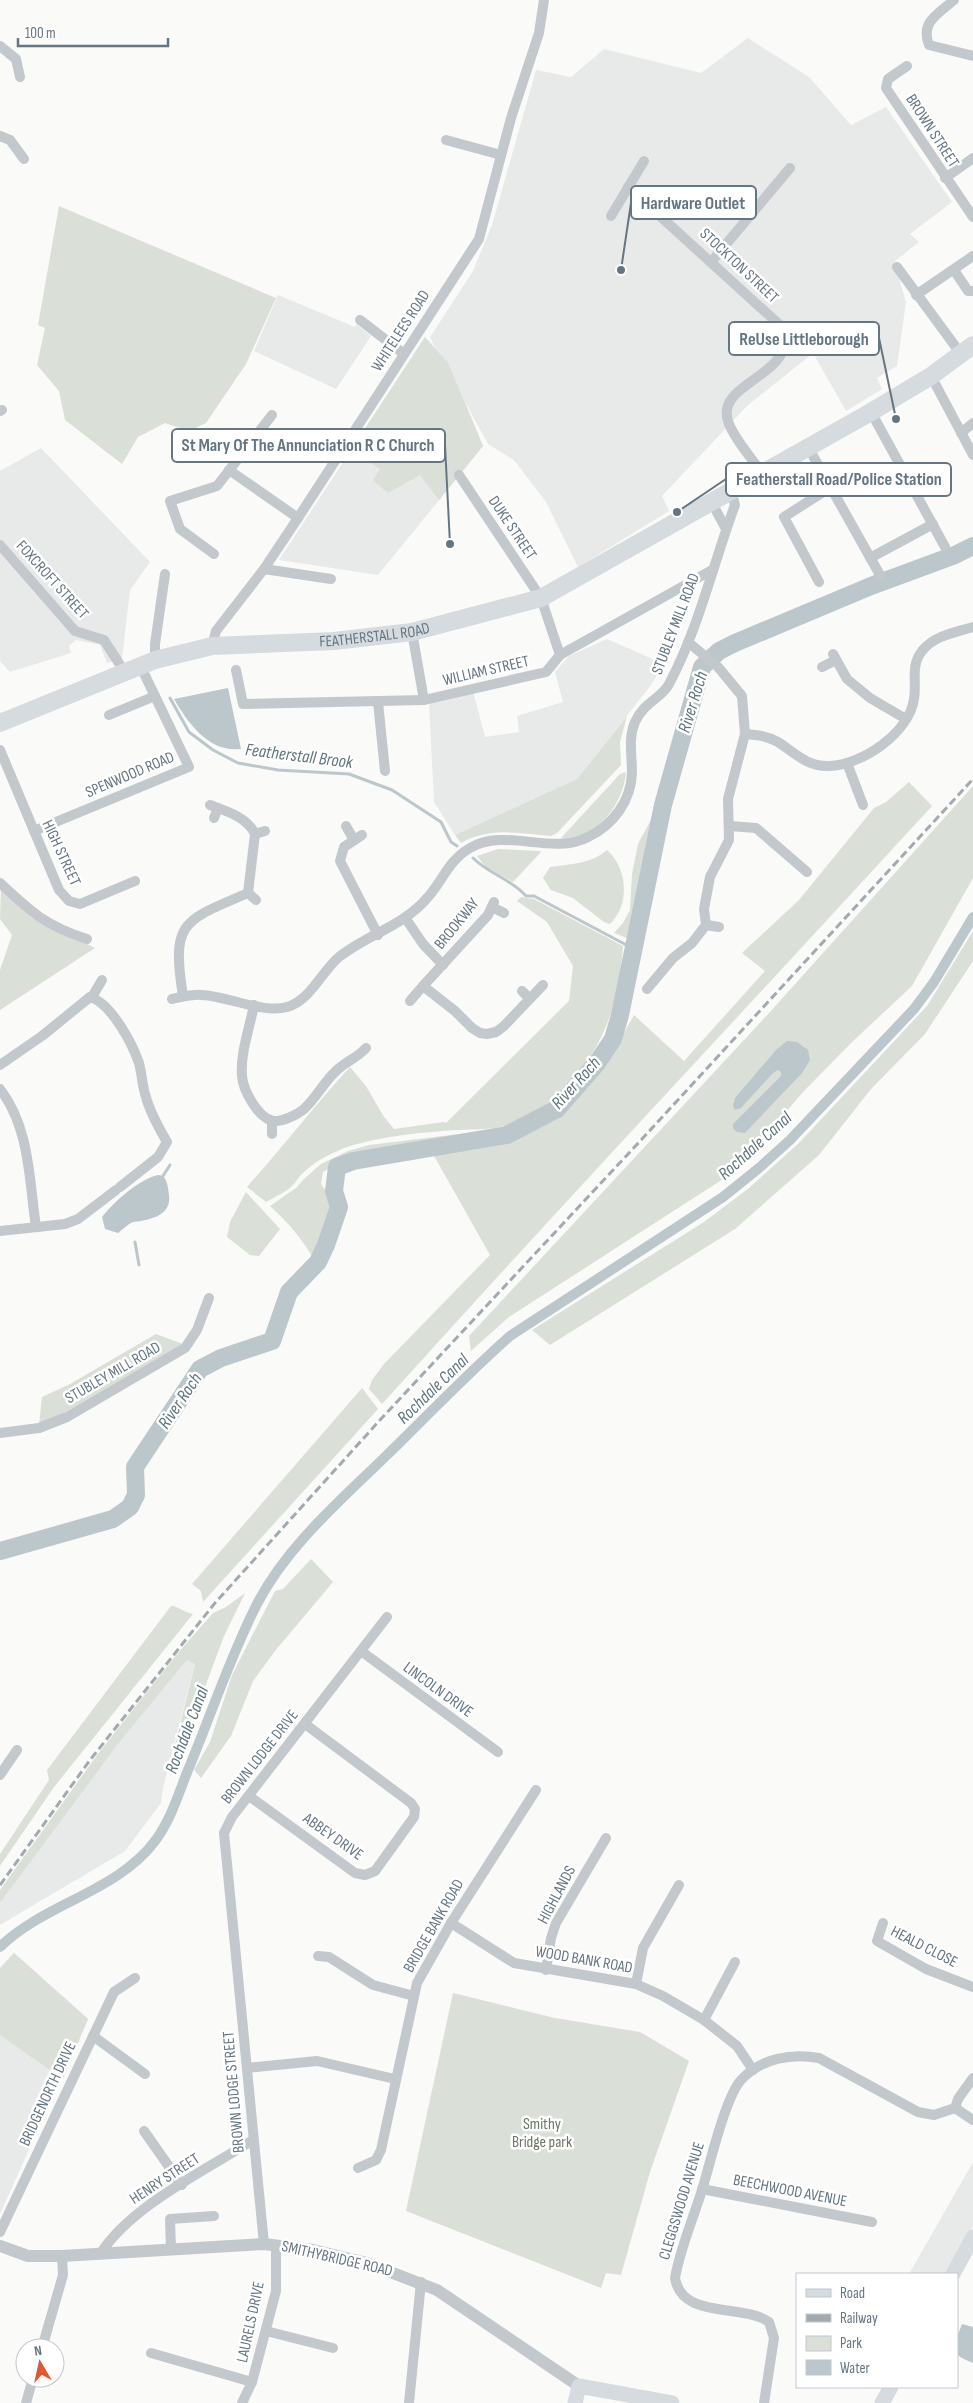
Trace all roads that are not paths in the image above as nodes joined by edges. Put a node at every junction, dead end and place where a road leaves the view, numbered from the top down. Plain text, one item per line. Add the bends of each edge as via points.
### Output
1 (544, 0) edge
2 (954, 0) edge
3 (0, 46) edge
4 (973, 56) edge
5 (907, 66) dead end
6 (20, 77) dead end
7 (0, 136) edge
8 (446, 140) dead end
9 (501, 155) junction
10 (973, 158) edge
11 (24, 159) dead end
12 (644, 161) dead end
13 (790, 168) dead end
14 (945, 178) junction
15 (628, 187) junction
16 (611, 216) dead end
17 (973, 217) edge
18 (973, 256) edge
19 (712, 261) junction
20 (897, 268) dead end
21 (954, 270) junction
22 (973, 291) edge
23 (916, 295) junction
24 (360, 320) dead end
25 (967, 349) edge
26 (404, 354) junction
27 (931, 376) junction
28 (871, 412) junction
29 (272, 415) dead end
30 (973, 423) edge
31 (961, 432) junction
32 (808, 447) junction
33 (973, 454) edge
34 (229, 470) junction
35 (761, 472) junction
36 (459, 475) dead end
37 (831, 487) junction
38 (731, 491) junction
39 (712, 503) junction
40 (298, 518) junction
41 (933, 524) junction
42 (726, 529) junction
43 (0, 546) edge
44 (945, 547) dead end
45 (214, 554) dead end
46 (870, 558) junction
47 (264, 569) junction
48 (712, 570) junction
49 (166, 574) dead end
50 (880, 575) dead end
51 (332, 579) dead end
52 (819, 582) dead end
53 (541, 598) junction
54 (973, 626) edge
55 (412, 632) junction
56 (688, 642) junction
57 (212, 646) junction
58 (560, 655) junction
59 (140, 665) junction
60 (822, 667) dead end
61 (236, 670) dead end
62 (155, 696) junction
63 (424, 700) junction
64 (378, 702) junction
65 (109, 714) dead end
66 (906, 719) junction
67 (0, 723) edge
68 (745, 734) junction
69 (0, 750) edge
70 (847, 763) junction
71 (385, 771) dead end
72 (863, 805) dead end
73 (214, 810) dead end
74 (346, 826) dead end
75 (730, 826) junction
76 (34, 831) junction
77 (807, 872) dead end
78 (135, 881) dead end
79 (0, 883) edge
80 (504, 913) dead end
81 (406, 919) junction
82 (706, 925) junction
83 (719, 927) dead end
84 (378, 935) junction
85 (88, 939) dead end
86 (443, 965) junction
87 (102, 980) dead end
88 (543, 985) dead end
89 (423, 986) junction
90 (647, 989) dead end
91 (183, 996) junction
92 (91, 997) junction
93 (172, 999) dead end
94 (410, 1000) dead end
95 (254, 1005) junction
96 (366, 1048) dead end
97 (0, 1065) edge
98 (0, 1089) edge
99 (272, 1121) junction
100 (272, 1134) dead end
101 (36, 1227) junction
102 (0, 1230) edge
103 (208, 1298) dead end
104 (0, 1433) edge
105 (387, 1617) dead end
106 (361, 1651) junction
107 (305, 1724) junction
108 (17, 1750) dead end
109 (498, 1752) dead end
110 (0, 1774) edge
111 (536, 1790) dead end
112 (249, 1796) junction
113 (606, 1838) dead end
114 (679, 1885) dead end
115 (451, 1923) junction
116 (883, 1923) dead end
117 (235, 1938) joint
118 (318, 1956) dead end
119 (735, 1962) dead end
120 (546, 1970) junction
121 (135, 1978) dead end
122 (636, 1984) junction
123 (973, 1987) edge
124 (414, 1996) junction
125 (704, 2020) junction
126 (92, 2036) junction
127 (247, 2068) junction
128 (753, 2070) junction
129 (145, 2074) dead end
130 (973, 2078) edge
131 (395, 2079) junction
132 (956, 2108) junction
133 (973, 2120) edge
134 (144, 2131) dead end
135 (253, 2140) junction
136 (358, 2168) dead end
137 (182, 2185) junction
138 (702, 2189) junction
139 (214, 2216) dead end
140 (872, 2222) dead end
141 (0, 2232) edge
142 (973, 2237) edge
143 (270, 2244) junction
144 (0, 2246) edge
145 (171, 2249) junction
146 (101, 2253) junction
147 (62, 2256) junction
148 (953, 2273) edge
149 (421, 2282) junction
150 (266, 2331) junction
151 (45, 2338) edge
152 (333, 2348) dead end
153 (151, 2353) dead end
154 (252, 2382) junction
155 (579, 2386) junction
156 (30, 2388) edge
157 (890, 2388) edge
158 (27, 2402) edge
159 (242, 2403) edge
160 (409, 2403) edge
161 (575, 2403) edge
162 (672, 2403) edge
163 (764, 2403) edge
164 (882, 2403) edge

1 - 9 street, WHITELEES ROAD via 539,33
2 - 4 street via 926,26 925,34 929,45
3 - 6 street via 16,59
5 - 14 street, BROWN STREET via 888,79 886,88
7 - 11 street via 10,140
8 - 9 street
9 - 26 street, WHITELEES ROAD via 479,239
10 - 14 street
12 - 15 street
13 - 19 street
14 - 17 street, BROWN STREET
15 - 16 street
15 - 19 street, STOCKTON STREET
18 - 21 street
19 - 35 street, STOCKTON STREET via 782,327 786,336 781,357 729,402 729,424
20 - 23 street
21 - 22 street via 968,291
21 - 23 street
23 - 25 street
24 - 26 street
25 - 27 highway, FEATHERSTALL ROAD
26 - 40 street, WHITELEES ROAD
27 - 28 highway, FEATHERSTALL ROAD
27 - 31 street
28 - 32 highway, FEATHERSTALL ROAD
28 - 41 street
29 - 34 street
30 - 31 street
31 - 33 street
32 - 35 highway, FEATHERSTALL ROAD
32 - 37 street
34 - 40 street
34 - 45 street via 217,486 170,501 180,530
35 - 38 highway, FEATHERSTALL ROAD
36 - 53 street, DUKE STREET
37 - 46 street
37 - 52 street via 784,517
38 - 39 highway, FEATHERSTALL ROAD
38 - 42 street, STUBLEY MILL ROAD via 735,505
39 - 42 street
39 - 53 highway, FEATHERSTALL ROAD
40 - 47 street, WHITELEES ROAD
41 - 44 street
41 - 46 street
42 - 48 street, STUBLEY MILL ROAD
43 - 59 street, FOXCROFT STREET via 75,631 104,640
46 - 50 street
47 - 51 street
47 - 57 street, WHITELEES ROAD via 216,631
48 - 56 street, STUBLEY MILL ROAD
48 - 58 street, WILLIAM STREET
49 - 59 street via 155,644
53 - 55 highway, FEATHERSTALL ROAD
53 - 58 street, DUKE STREET
54 - 66 street via 933,641 921,652 914,669 913,707
55 - 57 highway, FEATHERSTALL ROAD via 334,641
55 - 63 street
56 - 68 street via 718,667 742,696
56 - 81 street, STUBLEY MILL ROAD via 668,686 644,706 636,719 631,736 630,785 620,810 607,826 574,843 492,841 470,848 456,858 429,897
57 - 59 highway, FEATHERSTALL ROAD
58 - 63 street, WILLIAM STREET via 546,672
59 - 62 street, SPENWOOD ROAD
59 - 67 highway, FEATHERSTALL ROAD
60 - 66 street via 835,657 847,680
61 - 64 street, WILLIAM STREET via 243,704
62 - 65 street
62 - 76 street, SPENWOOD ROAD via 189,767
63 - 64 street, WILLIAM STREET
64 - 71 street
66 - 70 street via 886,743
68 - 70 street via 769,738 801,760 816,765
68 - 75 street via 726,807
69 - 76 street, HIGH STREET
70 - 72 street
73 - 91 street via 240,818 260,832 252,897 197,915 187,926 177,960
74 - 84 street via 358,838 344,847 340,861
75 - 77 street via 756,828 795,867
75 - 82 street via 729,840 710,877 704,909
76 - 78 street, HIGH STREET via 59,890 69,902 80,904
79 - 85 street via 36,916 60,930
80 - 86 street, BROOKWAY via 493,904 488,915
81 - 84 street, STUBLEY MILL ROAD
81 - 86 street, BROOKWAY
82 - 83 street
82 - 90 street via 692,943 653,974
84 - 95 street, STUBLEY MILL ROAD via 340,956 292,1005 276,1009
86 - 89 street, BROOKWAY
87 - 92 street
88 - 89 street via 526,994 497,1036 472,1028
89 - 94 street, BROOKWAY
91 - 93 street, STUBLEY MILL ROAD
91 - 95 street, STUBLEY MILL ROAD via 200,994
92 - 97 street
92 - 101 street via 99,999 108,1008 130,1043 139,1063 148,1104 167,1142 158,1157 78,1219
95 - 99 street via 242,1065 243,1086 251,1101
96 - 99 street via 357,1058 336,1070 304,1110
98 - 101 street via 22,1130
99 - 100 street
101 - 102 street
103 - 104 street, STUBLEY MILL ROAD via 197,1330 185,1348 67,1417 40,1428
105 - 106 street, BROWN LODGE DRIVE
106 - 107 street, BROWN LODGE DRIVE
106 - 109 street, LINCOLN DRIVE
107 - 112 street, BROWN LODGE DRIVE
107 - 112 street, ABBEY DRIVE via 411,1802 415,1809 414,1817 375,1871 365,1875 355,1873
108 - 110 street
111 - 115 street, BRIDGE BANK ROAD
112 - 117 street, BROWN LODGE DRIVE via 224,1833
113 - 120 street, HIGHLANDS via 556,1923 550,1938
114 - 122 street via 643,1948
115 - 120 street, WOOD BANK ROAD via 514,1963
115 - 124 street, BRIDGE BANK ROAD via 417,1982
116 - 123 street, HEALD CLOSE via 878,1941 926,1969
117 - 127 street, BROWN LODGE STREET
118 - 124 street via 329,1957 373,1986
119 - 125 street
120 - 122 street, WOOD BANK ROAD
121 - 126 street, BRIDGENORTH DRIVE via 114,1992
122 - 125 street, WOOD BANK ROAD
124 - 131 street, BRIDGE BANK ROAD
125 - 128 street, WOOD BANK ROAD via 737,2046
126 - 129 street
126 - 141 street, BRIDGENORTH DRIVE
127 - 131 street via 317,2061
127 - 135 street, BROWN LODGE STREET
128 - 132 street, CLEGGSWOOD AVENUE via 772,2060 804,2055 819,2058 918,2112 934,2115
128 - 138 street, CLEGGSWOOD AVENUE via 736,2086
130 - 132 street
131 - 136 street, BRIDGE BANK ROAD via 381,2150 376,2160
132 - 133 street
134 - 137 street
135 - 137 street, HENRY STREET
135 - 143 street, BROWN LODGE STREET
137 - 146 street, HENRY STREET via 131,2220 111,2238
138 - 140 street, BEECHWOOD AVENUE
138 - 163 street, CLEGGSWOOD AVENUE via 676,2271 676,2285 691,2302 757,2315 769,2322 774,2338
139 - 145 street via 170,2219
142 - 148 main road
143 - 145 street, SMITHYBRIDGE ROAD
143 - 149 street, SMITHYBRIDGE ROAD via 367,2263
143 - 150 street, LAURELS DRIVE via 276,2291
144 - 147 street, SMITHYBRIDGE ROAD via 28,2256
145 - 146 street, SMITHYBRIDGE ROAD
146 - 147 street, SMITHYBRIDGE ROAD
147 - 151 street via 63,2274
149 - 155 street, SMITHYBRIDGE ROAD
149 - 160 street
150 - 152 street
150 - 154 street, LAURELS DRIVE
153 - 154 street
154 - 159 street, LAURELS DRIVE
155 - 161 main road
155 - 162 main road, SMITHYBRIDGE ROAD
156 - 158 street
157 - 164 main road

